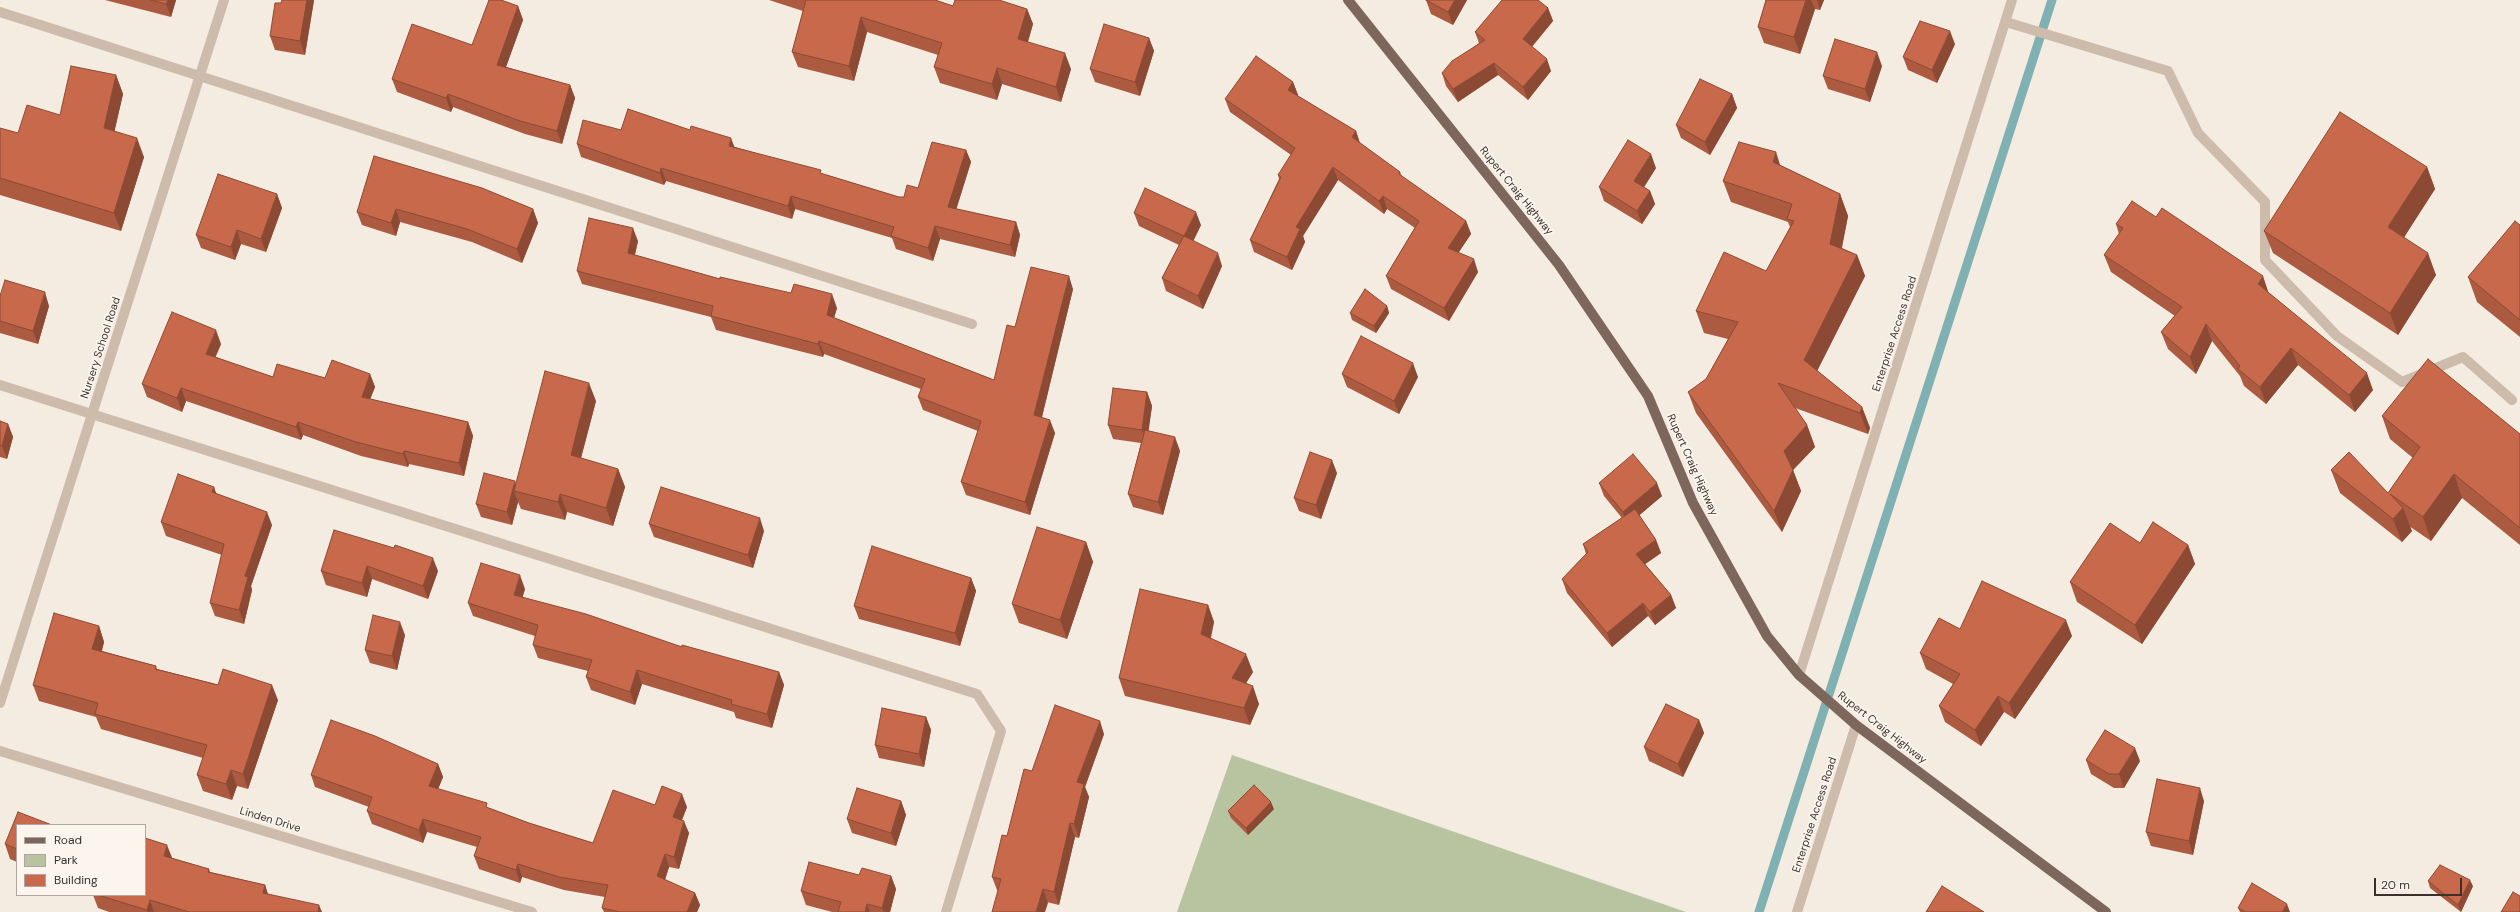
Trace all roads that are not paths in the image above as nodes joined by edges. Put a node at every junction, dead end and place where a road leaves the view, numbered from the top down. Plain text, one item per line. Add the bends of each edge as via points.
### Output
1 (224, 0) edge
2 (1348, 0) edge
3 (2012, 0) edge
4 (0, 12) edge
5 (2006, 22) junction
6 (200, 76) junction
7 (972, 324) dead end
8 (0, 385) edge
9 (2512, 400) dead end
10 (92, 414) junction
11 (1799, 675) junction
12 (0, 703) edge
13 (1856, 725) junction
14 (0, 751) edge
15 (532, 912) edge
16 (946, 912) edge
17 (1797, 912) edge
18 (2106, 912) edge

1 - 6 street, Nursery School Road
2 - 11 main road, Rupert Craig Highway via 1560,264 1644,390 1693,503 1767,636
3 - 5 street, Enterprise Access Road
4 - 6 street
5 - 9 street via 2168,71 2198,133 2265,202 2265,260 2337,336 2402,382 2463,357
5 - 11 street, Enterprise Access Road
6 - 7 street
6 - 10 street, Nursery School Road
8 - 10 street
10 - 12 street, Nursery School Road
10 - 16 street via 977,694 1001,731
11 - 13 main road, Rupert Craig Highway
13 - 17 street, Enterprise Access Road
13 - 18 main road, Rupert Craig Highway
14 - 15 street, Linden Drive

